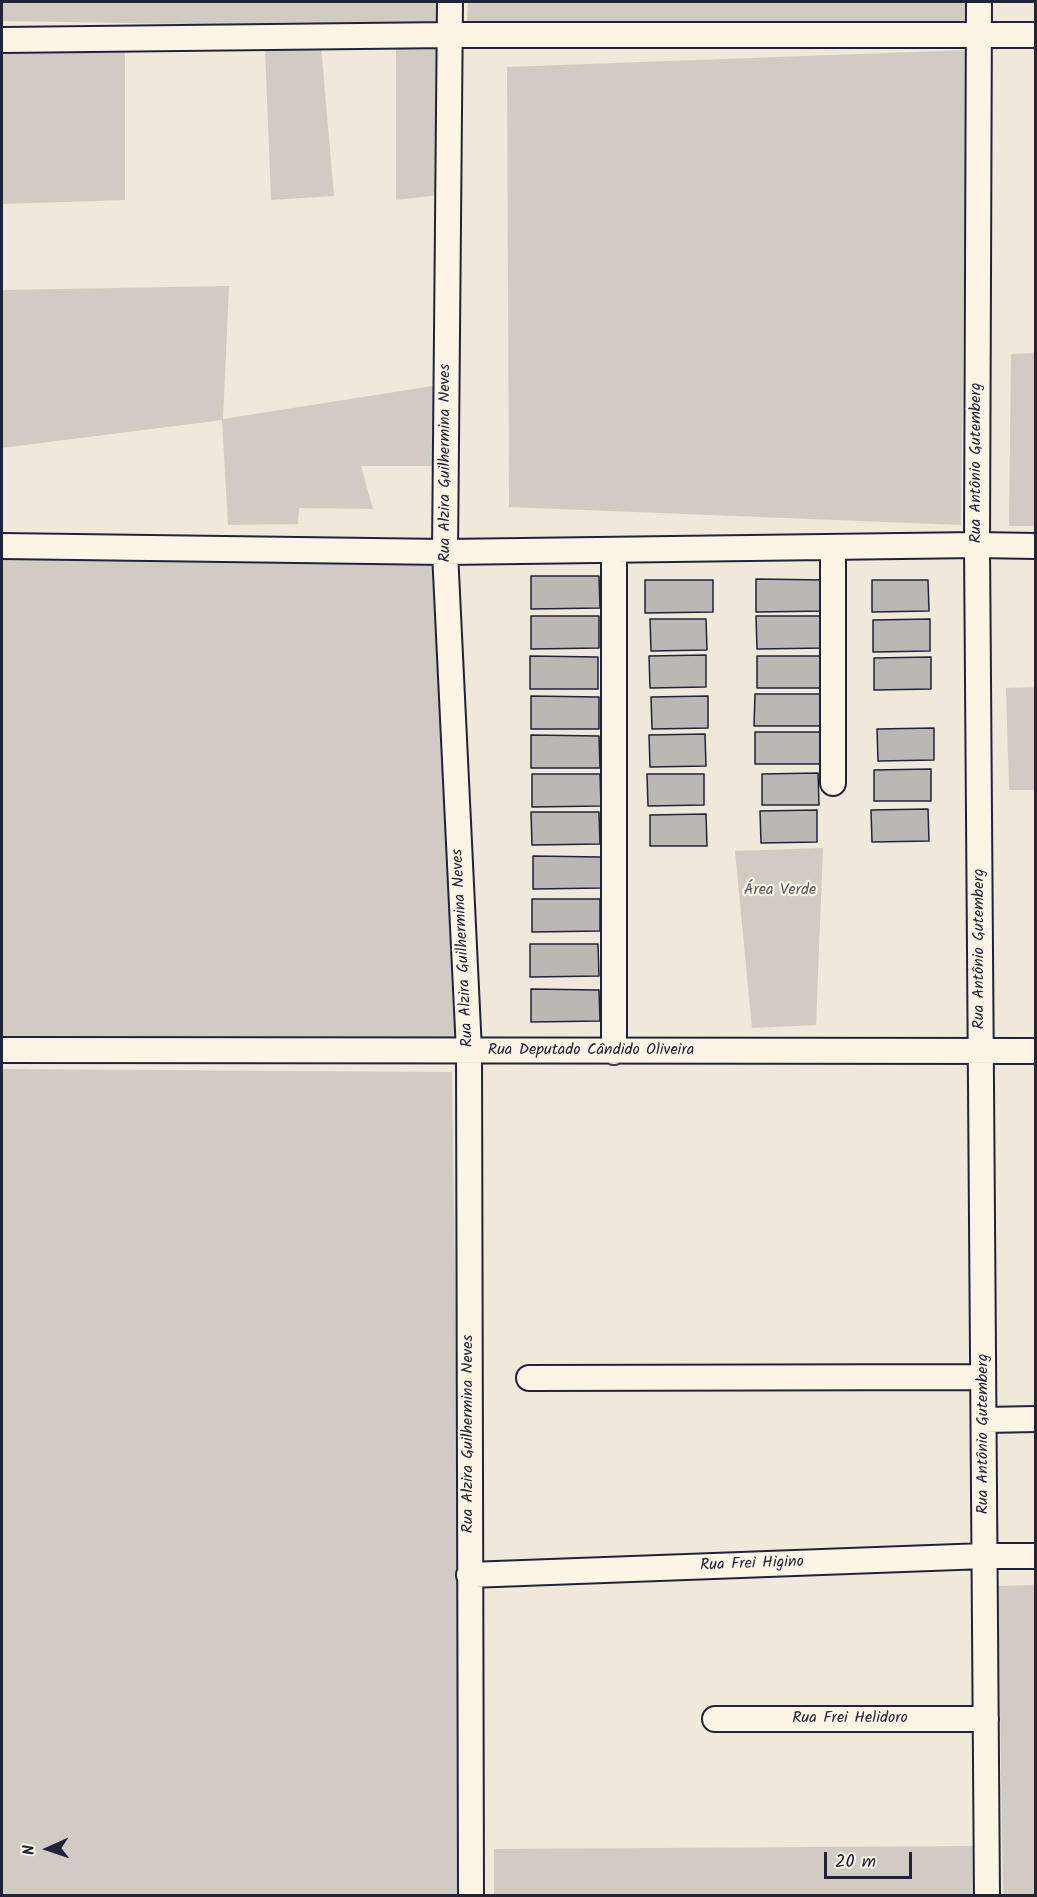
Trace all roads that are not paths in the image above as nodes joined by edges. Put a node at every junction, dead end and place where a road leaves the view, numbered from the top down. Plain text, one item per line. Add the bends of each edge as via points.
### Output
1 (450, 2) edge
2 (979, 2) edge
3 (449, 35) junction
4 (979, 35) junction
5 (1035, 35) edge
6 (2, 40) edge
7 (977, 545) junction
8 (2, 546) edge
9 (1035, 546) edge
10 (833, 547) junction
11 (614, 550) junction
12 (445, 552) junction
13 (833, 783) dead end
14 (2, 1050) edge
15 (469, 1051) junction
16 (981, 1051) junction
17 (1035, 1051) edge
18 (614, 1052) junction
19 (984, 1377) junction
20 (529, 1378) dead end
21 (1035, 1419) edge
22 (984, 1420) junction
23 (985, 1556) junction
24 (1035, 1556) edge
25 (469, 1575) junction
26 (715, 1719) dead end
27 (986, 1719) junction
28 (471, 1896) edge
29 (987, 1896) edge

1 - 3 street, Rua Alzira Guilhermina Neves
2 - 4 street, Rua Antônio Gutemberg
3 - 4 street
3 - 6 street
3 - 12 street, Rua Alzira Guilhermina Neves
4 - 5 street
4 - 7 street, Rua Antônio Gutemberg
7 - 9 street
7 - 10 street
7 - 16 street, Rua Antônio Gutemberg
8 - 12 street
10 - 11 street
10 - 13 street
11 - 12 street
11 - 18 street
12 - 15 street, Rua Alzira Guilhermina Neves
14 - 15 street, Rua Deputado Cândido Oliveira
15 - 18 street, Rua Deputado Cândido Oliveira
15 - 25 street, Rua Alzira Guilhermina Neves
16 - 17 street, Rua Deputado Cândido Oliveira
16 - 18 street, Rua Deputado Cândido Oliveira
16 - 19 street, Rua Antônio Gutemberg
19 - 20 street
19 - 22 street, Rua Antônio Gutemberg
21 - 22 street
22 - 23 street, Rua Antônio Gutemberg
23 - 24 street, Rua Frei Higino
23 - 25 street, Rua Frei Higino
23 - 27 street, Rua Antônio Gutemberg
25 - 28 street, Rua Alzira Guilhermina Neves
26 - 27 street, Rua Frei Helidoro
27 - 29 street, Rua Antônio Gutemberg

